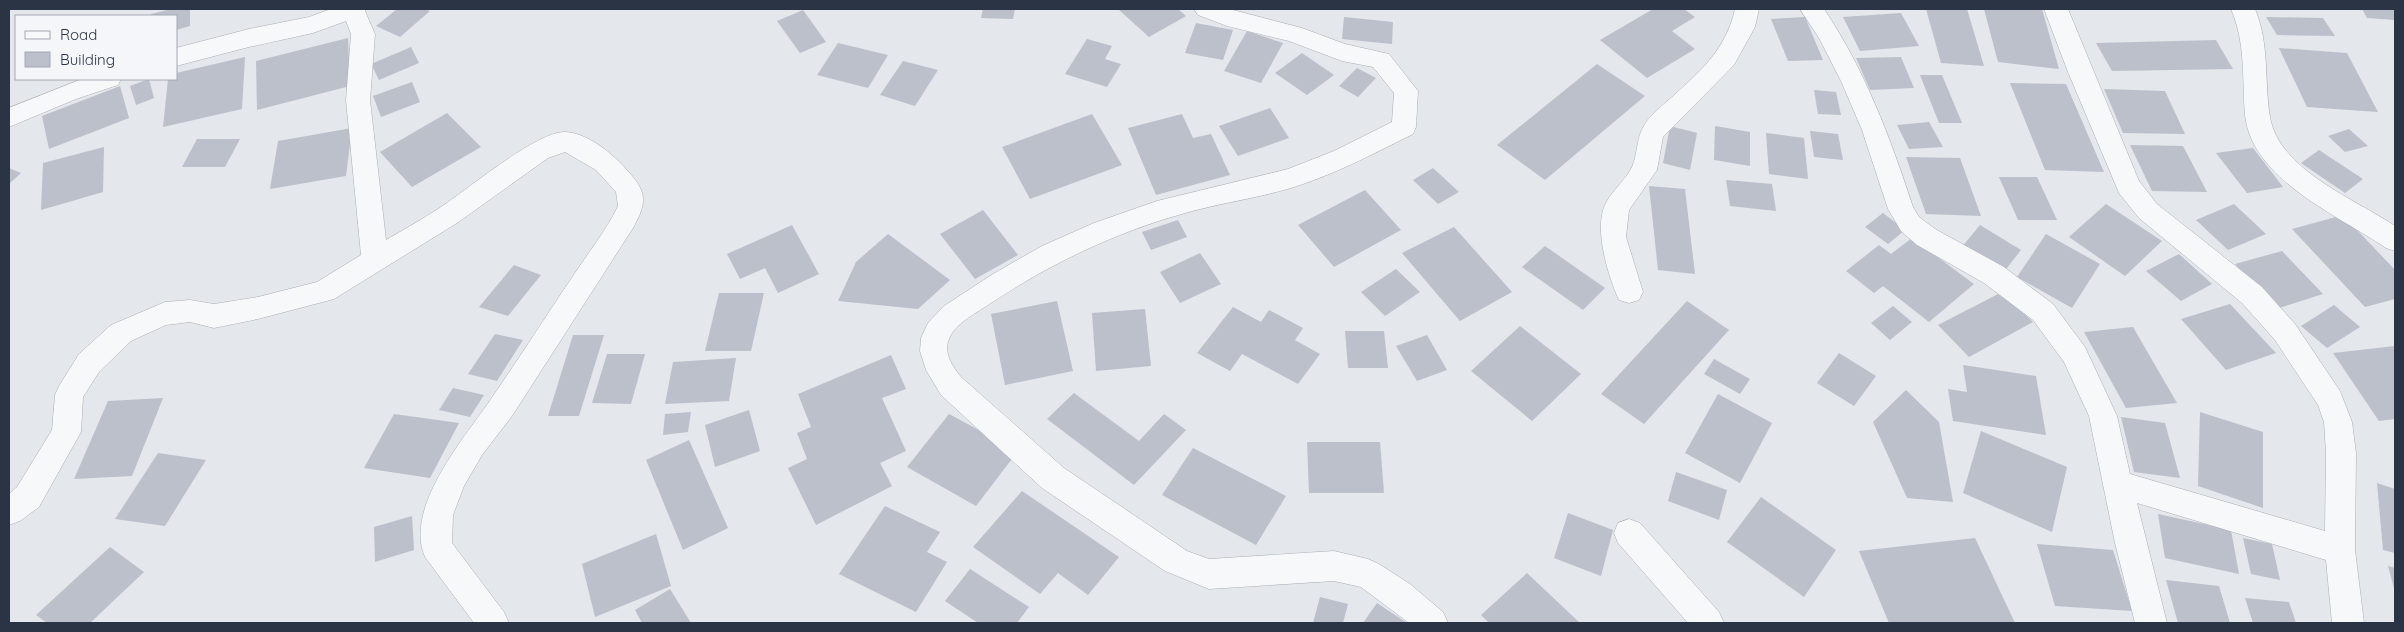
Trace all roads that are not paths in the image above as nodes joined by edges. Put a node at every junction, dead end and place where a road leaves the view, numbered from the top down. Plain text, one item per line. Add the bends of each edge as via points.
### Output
1 (353, 9) edge
2 (1206, 9) edge
3 (1747, 9) edge
4 (1812, 9) edge
5 (2056, 9) edge
6 (2243, 9) edge
7 (178, 56) edge
8 (106, 80) edge
9 (9, 118) edge
10 (2395, 240) edge
11 (375, 261) junction
12 (1629, 292) dead end
13 (2117, 484) junction
14 (9, 512) edge
15 (1629, 533) dead end
16 (2340, 550) junction
17 (493, 623) edge
18 (1432, 623) edge
19 (1708, 623) edge
20 (2150, 623) edge
21 (2348, 623) edge

1 - 7 street via 313,25
1 - 11 street via 363,34 358,100
2 - 18 street via 1235,20 1294,34 1342,52 1381,60 1406,91 1404,127 1351,154 1280,182 1183,203 1047,254 998,284 943,325 934,339 940,372 951,386 1053,478 1176,561 1209,574 1334,566 1368,574
3 - 12 street via 1742,32 1732,50 1658,125 1652,135 1644,170 1616,208 1612,237
4 - 13 street via 1846,62 1866,105 1901,209 1910,224 1926,237 1994,275 2043,312 2075,355 2103,416
5 - 16 street via 2128,186 2148,211 2252,294 2286,332 2330,400 2338,422 2341,453
6 - 10 street via 2254,44 2258,120 2263,136 2295,175
8 - 9 street
11 - 14 street via 324,291 306,297 214,316 190,311 165,314 120,333 89,363 69,395 66,432 28,497
11 - 17 street via 553,144 564,142 589,152 629,189 630,206 624,221 502,408 472,446 452,480 438,515 436,548
13 - 16 street
13 - 20 street
15 - 19 street
16 - 21 street

